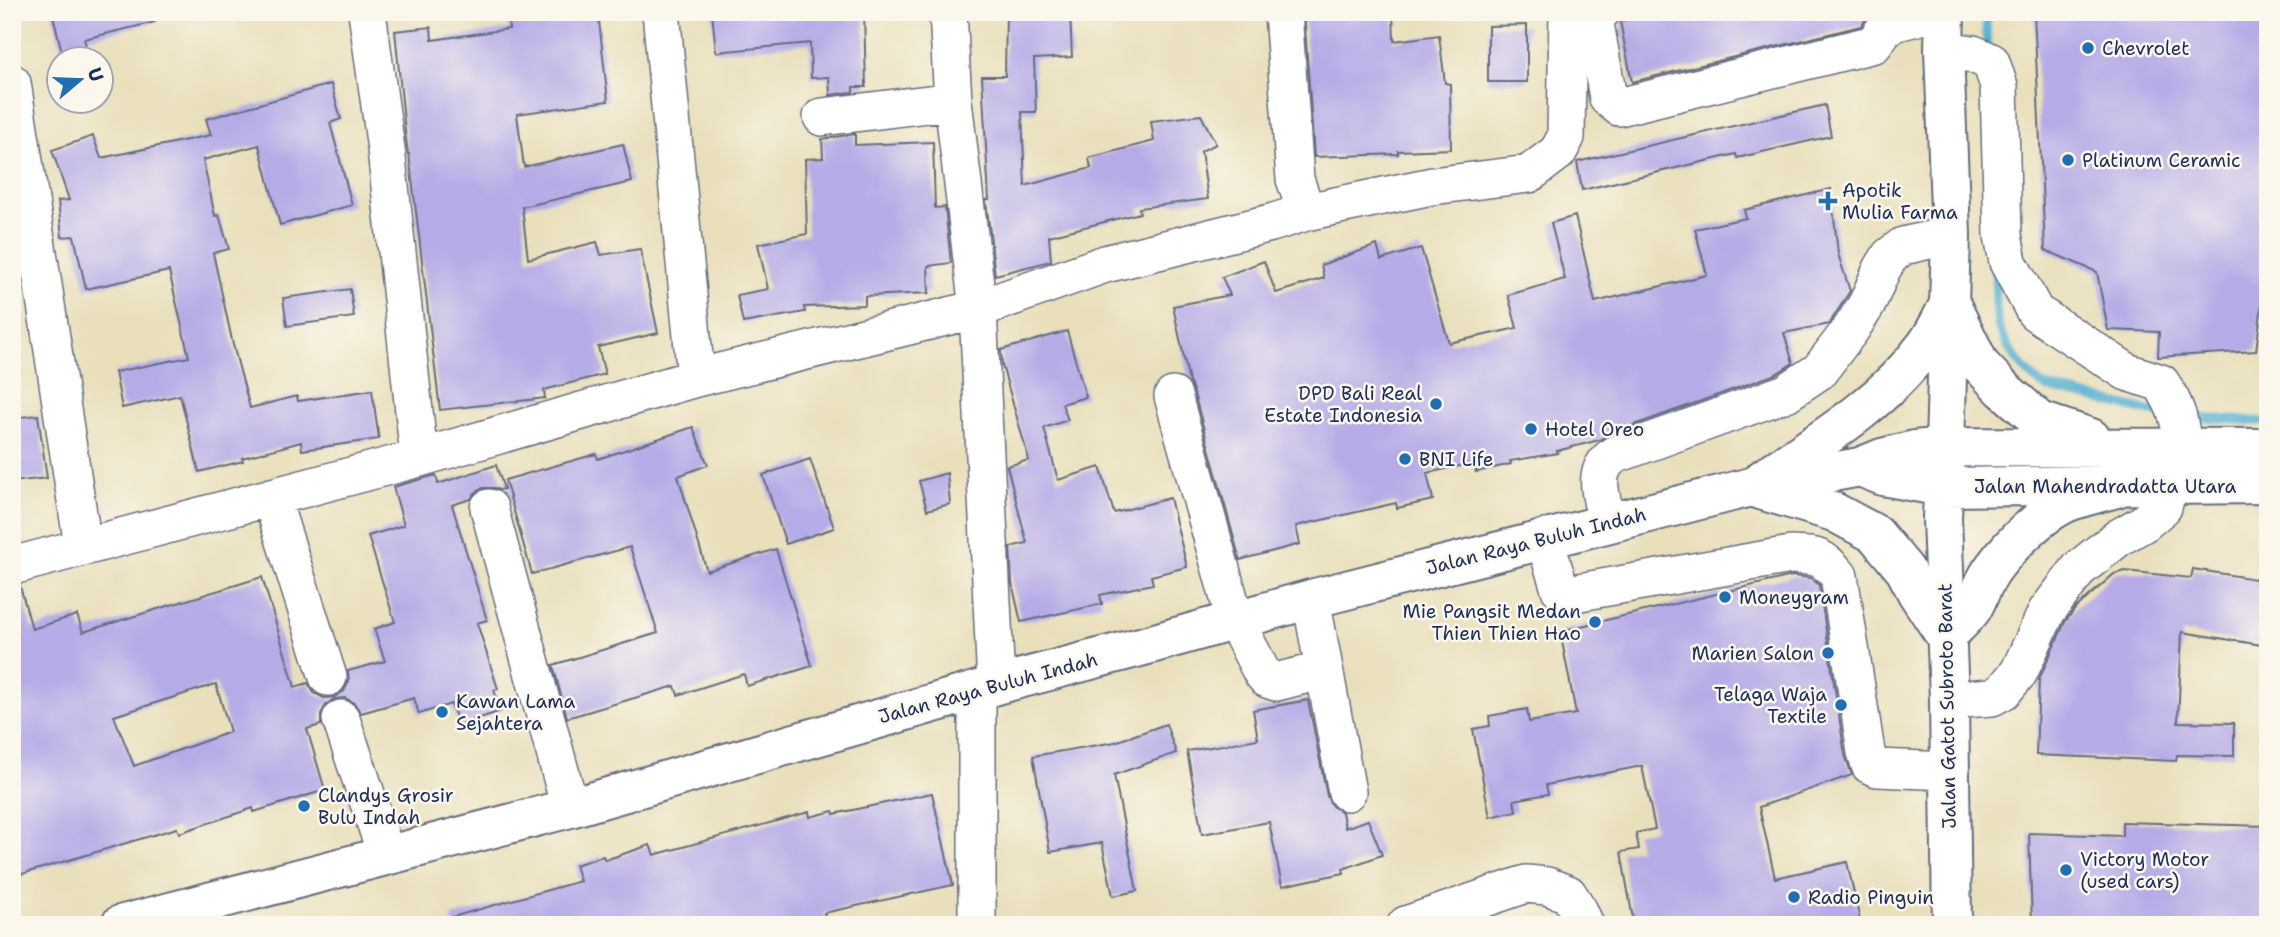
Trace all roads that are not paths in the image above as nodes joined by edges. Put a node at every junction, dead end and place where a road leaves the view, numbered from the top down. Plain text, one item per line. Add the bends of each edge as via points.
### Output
1 (367, 12) edge
2 (661, 12) edge
3 (948, 12) edge
4 (1283, 12) edge
5 (1568, 12) edge
6 (1601, 12) edge
7 (1936, 12) edge
8 (1945, 12) edge
9 (1944, 50) junction
10 (12, 83) edge
11 (953, 101) junction
12 (822, 117) dead end
13 (1306, 212) junction
14 (1951, 235) junction
15 (1950, 303) junction
16 (978, 309) junction
17 (696, 378) junction
18 (1173, 396) dead end
19 (1945, 447) junction
20 (2125, 448) junction
21 (2182, 448) junction
22 (2268, 448) edge
23 (419, 458) junction
24 (1860, 467) junction
25 (2268, 484) edge
26 (2169, 485) junction
27 (2123, 486) junction
28 (1751, 487) junction
29 (1943, 487) junction
30 (271, 497) junction
31 (489, 508) dead end
32 (1607, 522) junction
33 (1544, 538) junction
34 (83, 546) junction
35 (12, 566) edge
36 (1311, 599) junction
37 (1235, 620) junction
38 (1946, 637) junction
39 (1324, 670) junction
40 (328, 677) dead end
41 (986, 687) junction
42 (1949, 700) junction
43 (341, 719) dead end
44 (1949, 771) junction
45 (1347, 792) dead end
46 (570, 807) junction
47 (386, 854) junction
48 (120, 925) edge
49 (977, 925) edge
50 (1406, 925) edge
51 (1585, 925) edge
52 (1952, 925) edge

1 - 23 street
2 - 17 street
3 - 11 street
4 - 13 street via 1295,178
5 - 13 street via 1566,137 1558,152 1529,174 1432,186
6 - 7 street via 1594,18 1608,98 1619,107 1874,44 1885,27
8 - 9 main road, Jalan Gatot Subroto Barat
9 - 14 main road, Jalan Gatot Subroto Barat
9 - 21 street via 1991,62 2000,86 2003,235 2008,262 2035,312 2127,372 2161,383 2176,406
10 - 34 street
11 - 12 street
11 - 16 street
13 - 16 street via 1105,264
14 - 15 main road, Jalan Gatot Subroto Barat
14 - 32 street via 1903,246 1891,256 1867,304 1819,371 1786,393 1605,462 1599,473
15 - 19 main road, Jalan Gatot Subroto Barat
15 - 20 main road via 1980,365 2040,421
15 - 28 main road via 1926,345 1870,405
16 - 17 street
16 - 41 street
17 - 23 street
18 - 37 street
19 - 20 main road, Jalan Mahendradatta Utara
19 - 24 main road, Jalan Raya Buluh Indah via 1914,450
19 - 29 main road, Jalan Gatot Subroto Barat
20 - 21 main road, Jalan Mahendradatta Utara
21 - 22 main road, Jalan Mahendradatta Utara
23 - 30 street
24 - 28 main road, Jalan Raya Buluh Indah
24 - 29 main road, Jalan Raya Buluh Indah
25 - 26 main road, Jalan Mahendradatta Utara
26 - 27 main road, Jalan Mahendradatta Utara
26 - 42 street via 2163,507 2080,568 2048,611 2019,672 2003,691 1992,697
27 - 29 main road, Jalan Mahendradatta Utara
27 - 38 main road via 2053,510 2007,551 1981,586 1972,610
28 - 32 main road, Jalan Raya Buluh Indah
28 - 38 main road via 1834,512 1875,534 1905,570
29 - 38 main road, Jalan Gatot Subroto Barat
30 - 34 street
30 - 40 street
31 - 46 street
32 - 33 main road, Jalan Raya Buluh Indah
33 - 36 main road, Jalan Raya Buluh Indah
33 - 44 street via 1560,589 1568,594 1791,555 1827,561 1839,576 1870,765
34 - 35 street
36 - 37 main road, Jalan Raya Buluh Indah
36 - 39 street
37 - 39 street via 1267,679 1276,682
37 - 41 main road, Jalan Raya Buluh Indah
38 - 42 main road, Jalan Gatot Subroto Barat
39 - 45 street
41 - 46 main road, Jalan Raya Buluh Indah
41 - 49 street
42 - 44 main road, Jalan Gatot Subroto Barat
43 - 47 street
44 - 52 main road, Jalan Gatot Subroto Barat
46 - 47 main road, Jalan Raya Buluh Indah
47 - 48 main road, Jalan Raya Buluh Indah
50 - 51 street via 1526,884 1567,894

